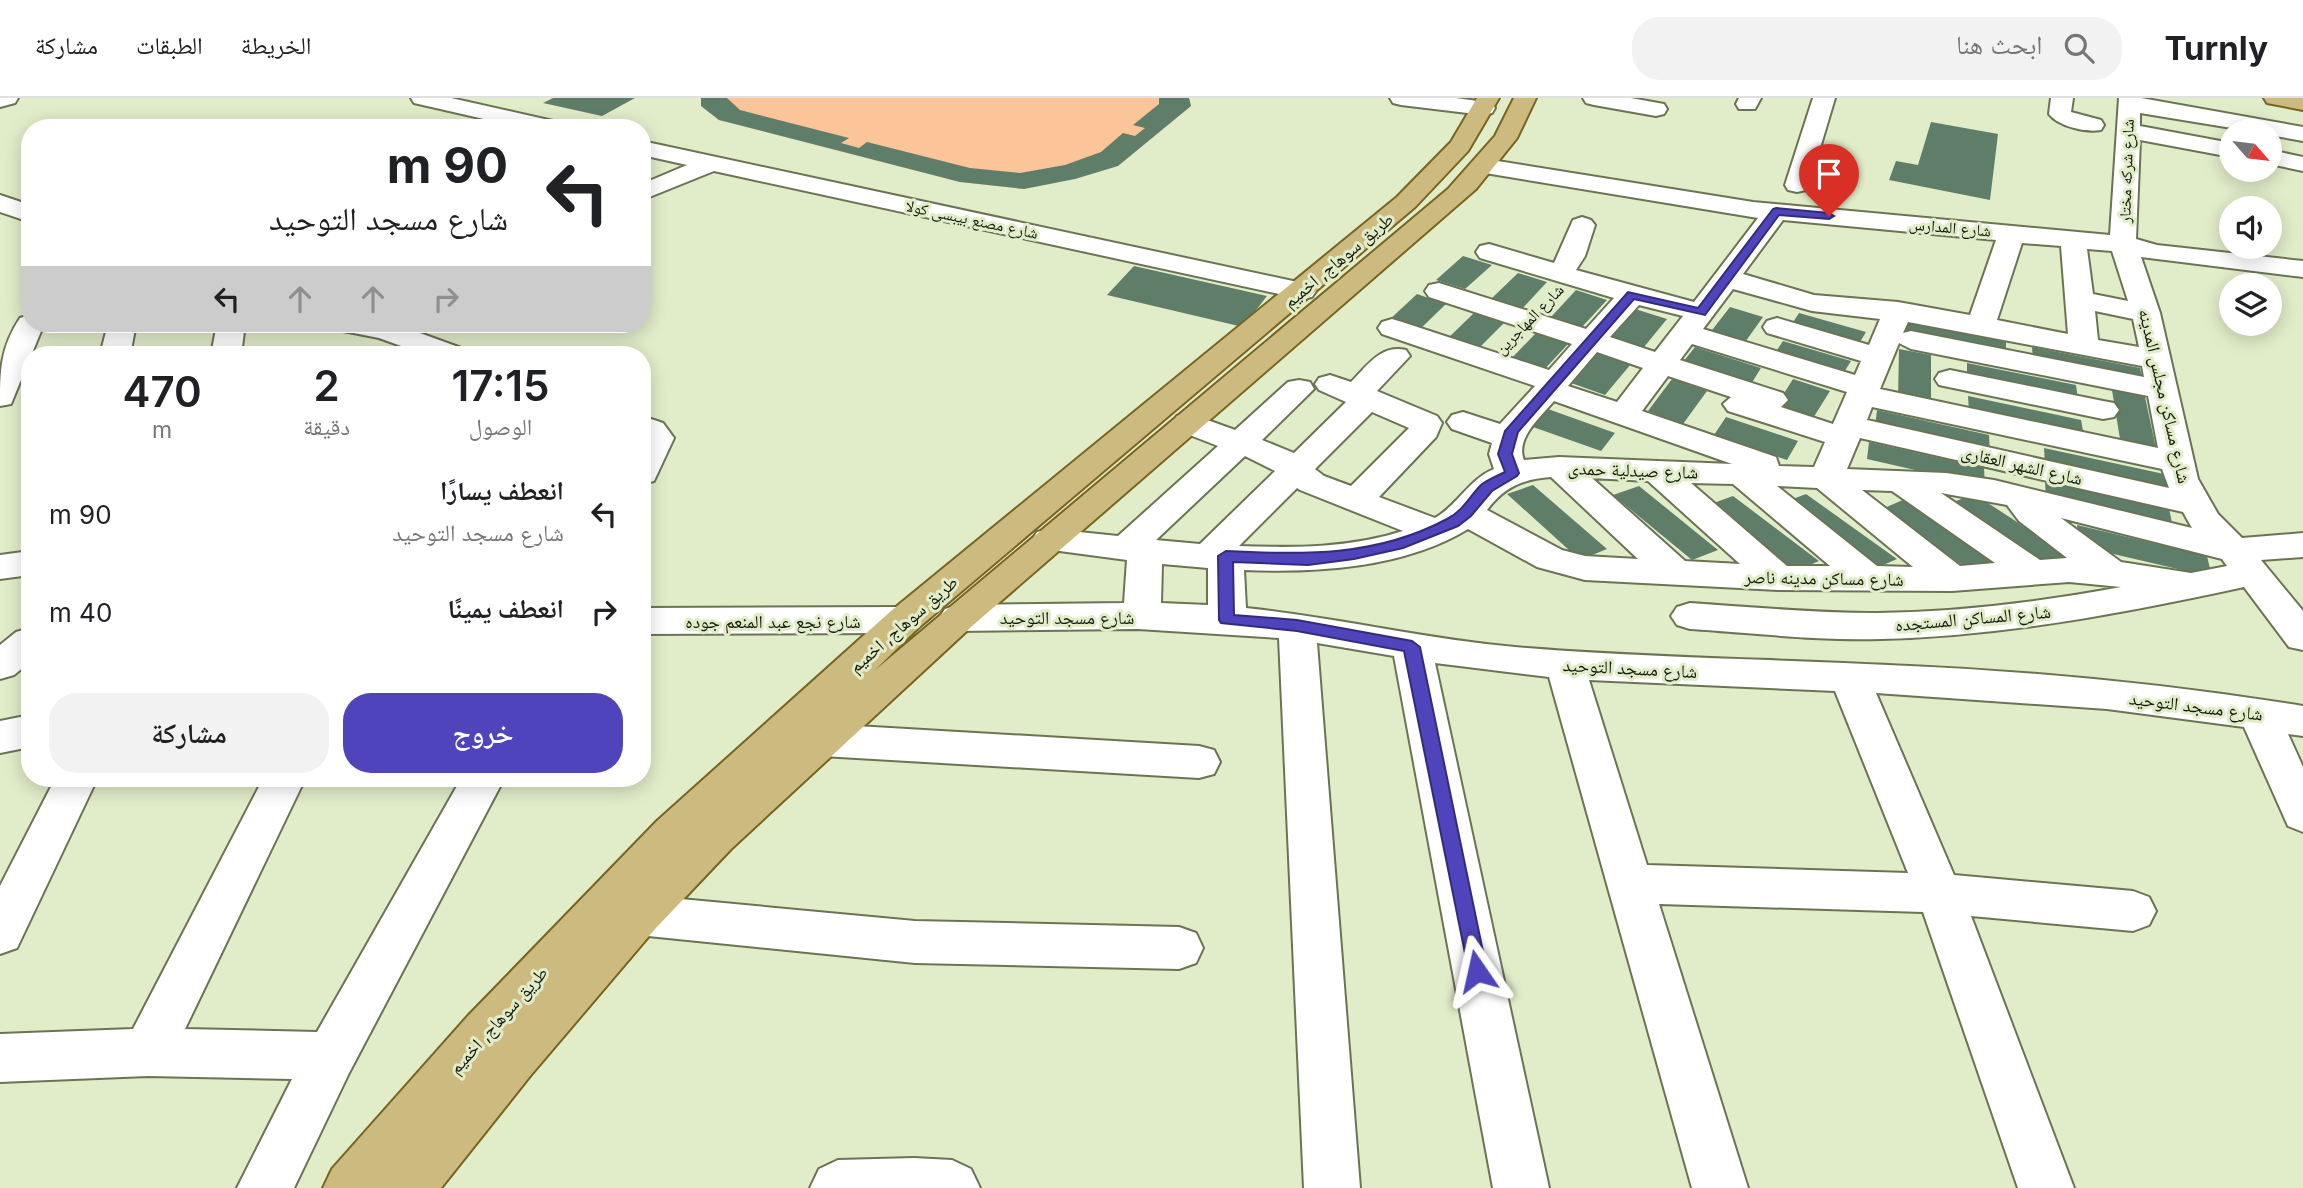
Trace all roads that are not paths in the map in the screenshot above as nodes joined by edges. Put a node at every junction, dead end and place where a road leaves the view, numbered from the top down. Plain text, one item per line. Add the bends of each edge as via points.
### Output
1 (7, 98) edge
2 (422, 98) edge
3 (1401, 98) edge
4 (1594, 98) edge
5 (1824, 98) edge
6 (2062, 98) edge
7 (2275, 98) edge
8 (0, 100) edge
9 (2126, 100) edge
10 (1502, 102) edge
11 (2303, 103) edge
12 (1656, 108) dead end
13 (2192, 108) edge
14 (475, 111) edge
15 (454, 119) edge
16 (512, 119) edge
17 (2227, 119) edge
18 (2093, 125) dead end
19 (2303, 126) edge
20 (2127, 131) junction
21 (2282, 131) edge
22 (2303, 134) edge
23 (2192, 143) junction
24 (2219, 148) edge
25 (651, 150) edge
26 (2282, 160) edge
27 (1489, 161) junction
28 (711, 163) junction
29 (2303, 164) edge
30 (1797, 185) dead end
31 (651, 188) edge
32 (0, 203) edge
33 (21, 211) edge
34 (1776, 211) junction
35 (1582, 225) dead end
36 (2012, 233) junction
37 (2073, 239) junction
38 (2123, 244) junction
39 (2303, 257) edge
40 (2303, 269) edge
41 (1565, 275) junction
42 (1726, 278) junction
43 (1302, 291) junction
44 (1439, 291) dead end
45 (1632, 295) junction
46 (1796, 298) junction
47 (2080, 300) junction
48 (1470, 301) junction
49 (2146, 313) junction
50 (1528, 320) junction
51 (1692, 322) junction
52 (1981, 326) junction
53 (1777, 327) junction
54 (26, 333) edge
55 (1888, 334) junction
56 (1429, 340) junction
57 (1591, 340) junction
58 (2084, 346) junction
59 (2018, 347) junction
60 (1952, 348) junction
61 (1756, 355) junction
62 (1490, 360) junction
63 (1662, 364) junction
64 (1793, 366) junction
65 (2160, 375) junction
66 (2099, 377) junction
67 (1950, 379) junction
68 (1551, 385) junction
69 (1338, 391) junction
70 (1864, 391) junction
71 (1730, 394) junction
72 (0, 397) edge
73 (1768, 406) junction
74 (2103, 410) junction
75 (1949, 413) junction
76 (1623, 415) junction
77 (1463, 422) dead end
78 (1188, 423) junction
79 (2016, 427) junction
80 (651, 430) edge
81 (1846, 432) junction
82 (1507, 438) junction
83 (1700, 441) junction
84 (1240, 443) junction
85 (2108, 447) junction
86 (651, 454) edge
87 (2177, 462) junction
88 (2017, 464) junction
89 (1559, 467) junction
90 (1296, 470) junction
91 (1669, 471) junction
92 (1512, 473) junction
93 (1742, 475) junction
94 (1814, 478) junction
95 (1900, 481) junction
96 (2020, 498) junction
97 (1357, 500) junction
98 (2194, 504) junction
99 (1451, 522) junction
100 (1050, 540) junction
101 (2303, 545) edge
102 (1136, 548) junction
103 (1218, 555) junction
104 (2243, 561) junction
105 (21, 564) edge
106 (0, 567) edge
107 (2108, 572) junction
108 (2034, 573) junction
109 (1677, 574) junction
110 (1778, 578) junction
111 (1869, 579) junction
112 (1952, 579) junction
113 (2192, 586) junction
114 (1690, 616) dead end
115 (1142, 617) junction
116 (958, 618) junction
117 (904, 620) junction
118 (1227, 620) junction
119 (651, 621) edge
120 (1297, 626) junction
121 (2303, 637) edge
122 (1412, 647) junction
123 (21, 649) edge
124 (0, 665) edge
125 (1565, 665) junction
126 (1850, 678) junction
127 (2258, 713) junction
128 (2303, 721) edge
129 (21, 733) edge
130 (0, 737) edge
131 (822, 740) junction
132 (1199, 762) dead end
133 (72, 787) edge
134 (280, 787) edge
135 (479, 787) edge
136 (2303, 814) edge
137 (1631, 884) junction
138 (1939, 893) junction
139 (2133, 911) dead end
140 (638, 915) junction
141 (0, 933) edge
142 (1179, 948) dead end
143 (148, 1052) junction
144 (331, 1056) junction
145 (0, 1058) edge
146 (265, 1188) edge
147 (351, 1188) edge
148 (406, 1188) edge
149 (838, 1188) edge
150 (952, 1188) edge
151 (1332, 1188) edge
152 (1521, 1188) edge
153 (1720, 1188) edge
154 (2046, 1188) edge

1 - 8 street
2 - 14 street
3 - 10 street
4 - 12 street
5 - 30 street
6 - 18 street via 2063,117
7 - 11 main road
9 - 13 street
9 - 20 street, شارع شركه مختار
10 - 27 main road, طريق سوهاج, اخميم
10 - 43 main road, طريق سوهاج, اخميم via 1436,174
13 - 17 street
13 - 19 street
13 - 23 street
14 - 15 street
14 - 16 street
20 - 23 street
20 - 38 street, شارع شركه مختار
21 - 22 street
23 - 24 street
25 - 28 street, شارع مصنع بيبسى كولا
26 - 29 street
27 - 34 street, شارع المدارس
27 - 78 main road, طريق سوهاج, اخميم via 1457,194
28 - 31 street
28 - 43 street, شارع مصنع بيبسى كولا
32 - 33 street
34 - 36 street, شارع المدارس
34 - 42 street
35 - 41 street, شارع المهاجرين
36 - 37 street, شارع المدارس
36 - 52 street
37 - 38 street, شارع المدارس
37 - 47 street
38 - 39 street, شارع المدارس via 2147,238
38 - 40 street, شارع المدارس via 2156,253
38 - 49 street, شارع مساكن مجلس المدينه
41 - 45 street
41 - 48 street via 1502,255
41 - 50 street, شارع المهاجرين
42 - 46 street
42 - 51 street
43 - 117 main road, طريق سوهاج, اخميم
44 - 48 street, شارع الشهر العقارى
45 - 51 street
45 - 57 street
46 - 53 street
46 - 55 street via 1829,306
47 - 49 street
47 - 58 street
48 - 50 street, شارع الشهر العقارى
48 - 56 street
49 - 65 street, شارع مساكن مجلس المدينه
50 - 57 street, شارع الشهر العقارى
50 - 62 street, شارع المهاجرين
51 - 61 street
51 - 63 street
52 - 55 street
52 - 59 street
53 - 55 street
53 - 61 street
54 - 72 street
55 - 60 street
55 - 70 street
56 - 62 street
56 - 69 street via 1393,342
57 - 63 street, شارع الشهر العقارى
57 - 68 street
58 - 59 street
58 - 65 street
59 - 60 street
59 - 66 street
60 - 67 street
61 - 64 street
62 - 68 street
63 - 71 street, شارع الشهر العقارى
63 - 76 street
64 - 70 street
64 - 73 street
65 - 66 street
65 - 87 street, شارع مساكن مجلس المدينه
66 - 74 street
67 - 74 street
67 - 75 street
68 - 76 street
68 - 82 street
69 - 84 street
69 - 90 street
69 - 97 street via 1423,419 1427,427
70 - 75 street
70 - 81 street
71 - 73 street, شارع الشهر العقارى
71 - 83 street
73 - 81 street, شارع الشهر العقارى
74 - 85 street
75 - 79 street
76 - 83 street
77 - 82 street
78 - 84 street, شارع مساكن مدينه ناصر
78 - 100 main road, طريق سوهاج, اخميم
79 - 85 street
79 - 88 street
80 - 86 street via 658,438
81 - 88 street, شارع الشهر العقارى
81 - 94 street
82 - 92 street via 1505,454
83 - 91 street
83 - 94 street
84 - 90 street, شارع مساكن مدينه ناصر
84 - 102 street
85 - 87 street
87 - 98 street, شارع مساكن مجلس المدينه
88 - 96 street
88 - 98 street, شارع الشهر العقارى
89 - 91 street, شارع صيدلية حمدى
89 - 92 street, شارع صيدلية حمدى
89 - 109 street
90 - 97 street, شارع مساكن مدينه ناصر via 1312,483
90 - 103 street
91 - 93 street, شارع صيدلية حمدى
91 - 110 street
92 - 99 street, شارع صيدلية حمدى via 1487,488
93 - 94 street, شارع صيدلية حمدى
93 - 111 street
94 - 95 street, شارع صيدلية حمدى
94 - 112 street
95 - 96 street, شارع صيدلية حمدى via 1969,486
95 - 108 street
96 - 104 street, شارع صيدلية حمدى
96 - 107 street via 2031,513
97 - 99 street, شارع مساكن مدينه ناصر
98 - 104 street, شارع مساكن مجلس المدينه
99 - 103 street, شارع صيدلية حمدى via 1397,545 1354,554 1308,560
99 - 109 street, شارع مساكن مدينه ناصر via 1567,565
100 - 102 street, شارع صيدلية حمدى
100 - 116 main road, طريق سوهاج, اخميم
101 - 104 street
102 - 103 street, شارع صيدلية حمدى
102 - 115 street
103 - 118 street
104 - 113 street, شارع المساكن المستجده
104 - 121 street, شارع مساكن مجلس المدينه
105 - 106 street
107 - 108 street, شارع مساكن مدينه ناصر
107 - 113 street, شارع مساكن مدينه ناصر
108 - 112 street, شارع مساكن مدينه ناصر
109 - 110 street, شارع مساكن مدينه ناصر
110 - 111 street, شارع مساكن مدينه ناصر
111 - 112 street, شارع مساكن مدينه ناصر
113 - 114 street, شارع المساكن المستجده via 2056,612 1970,621 1879,626
115 - 116 street, شارع مسجد التوحيد
115 - 118 street, شارع مسجد التوحيد
116 - 131 main road, طريق سوهاج, اخميم
117 - 119 street, شارع نجع عبد المنعم جوده
117 - 147 main road, طريق سوهاج, اخميم via 673,834 596,913
118 - 120 street, شارع مسجد التوحيد
120 - 122 street, شارع مسجد التوحيد
120 - 151 street
122 - 125 street, شارع مسجد التوحيد
122 - 152 street
123 - 124 street
125 - 126 street, شارع مسجد التوحيد
125 - 137 street
126 - 127 street, شارع مسجد التوحيد via 2078,691
126 - 138 street
127 - 128 street, شارع مسجد التوحيد
127 - 136 street
129 - 130 street
131 - 132 street
131 - 140 main road, طريق سوهاج, اخميم via 715,836
133 - 141 street
134 - 143 street
135 - 144 street
137 - 138 street
137 - 153 street
138 - 139 street
138 - 154 street
140 - 142 street via 915,942
140 - 148 main road, طريق سوهاج, اخميم
143 - 144 street
143 - 145 street
144 - 146 street
149 - 150 street

